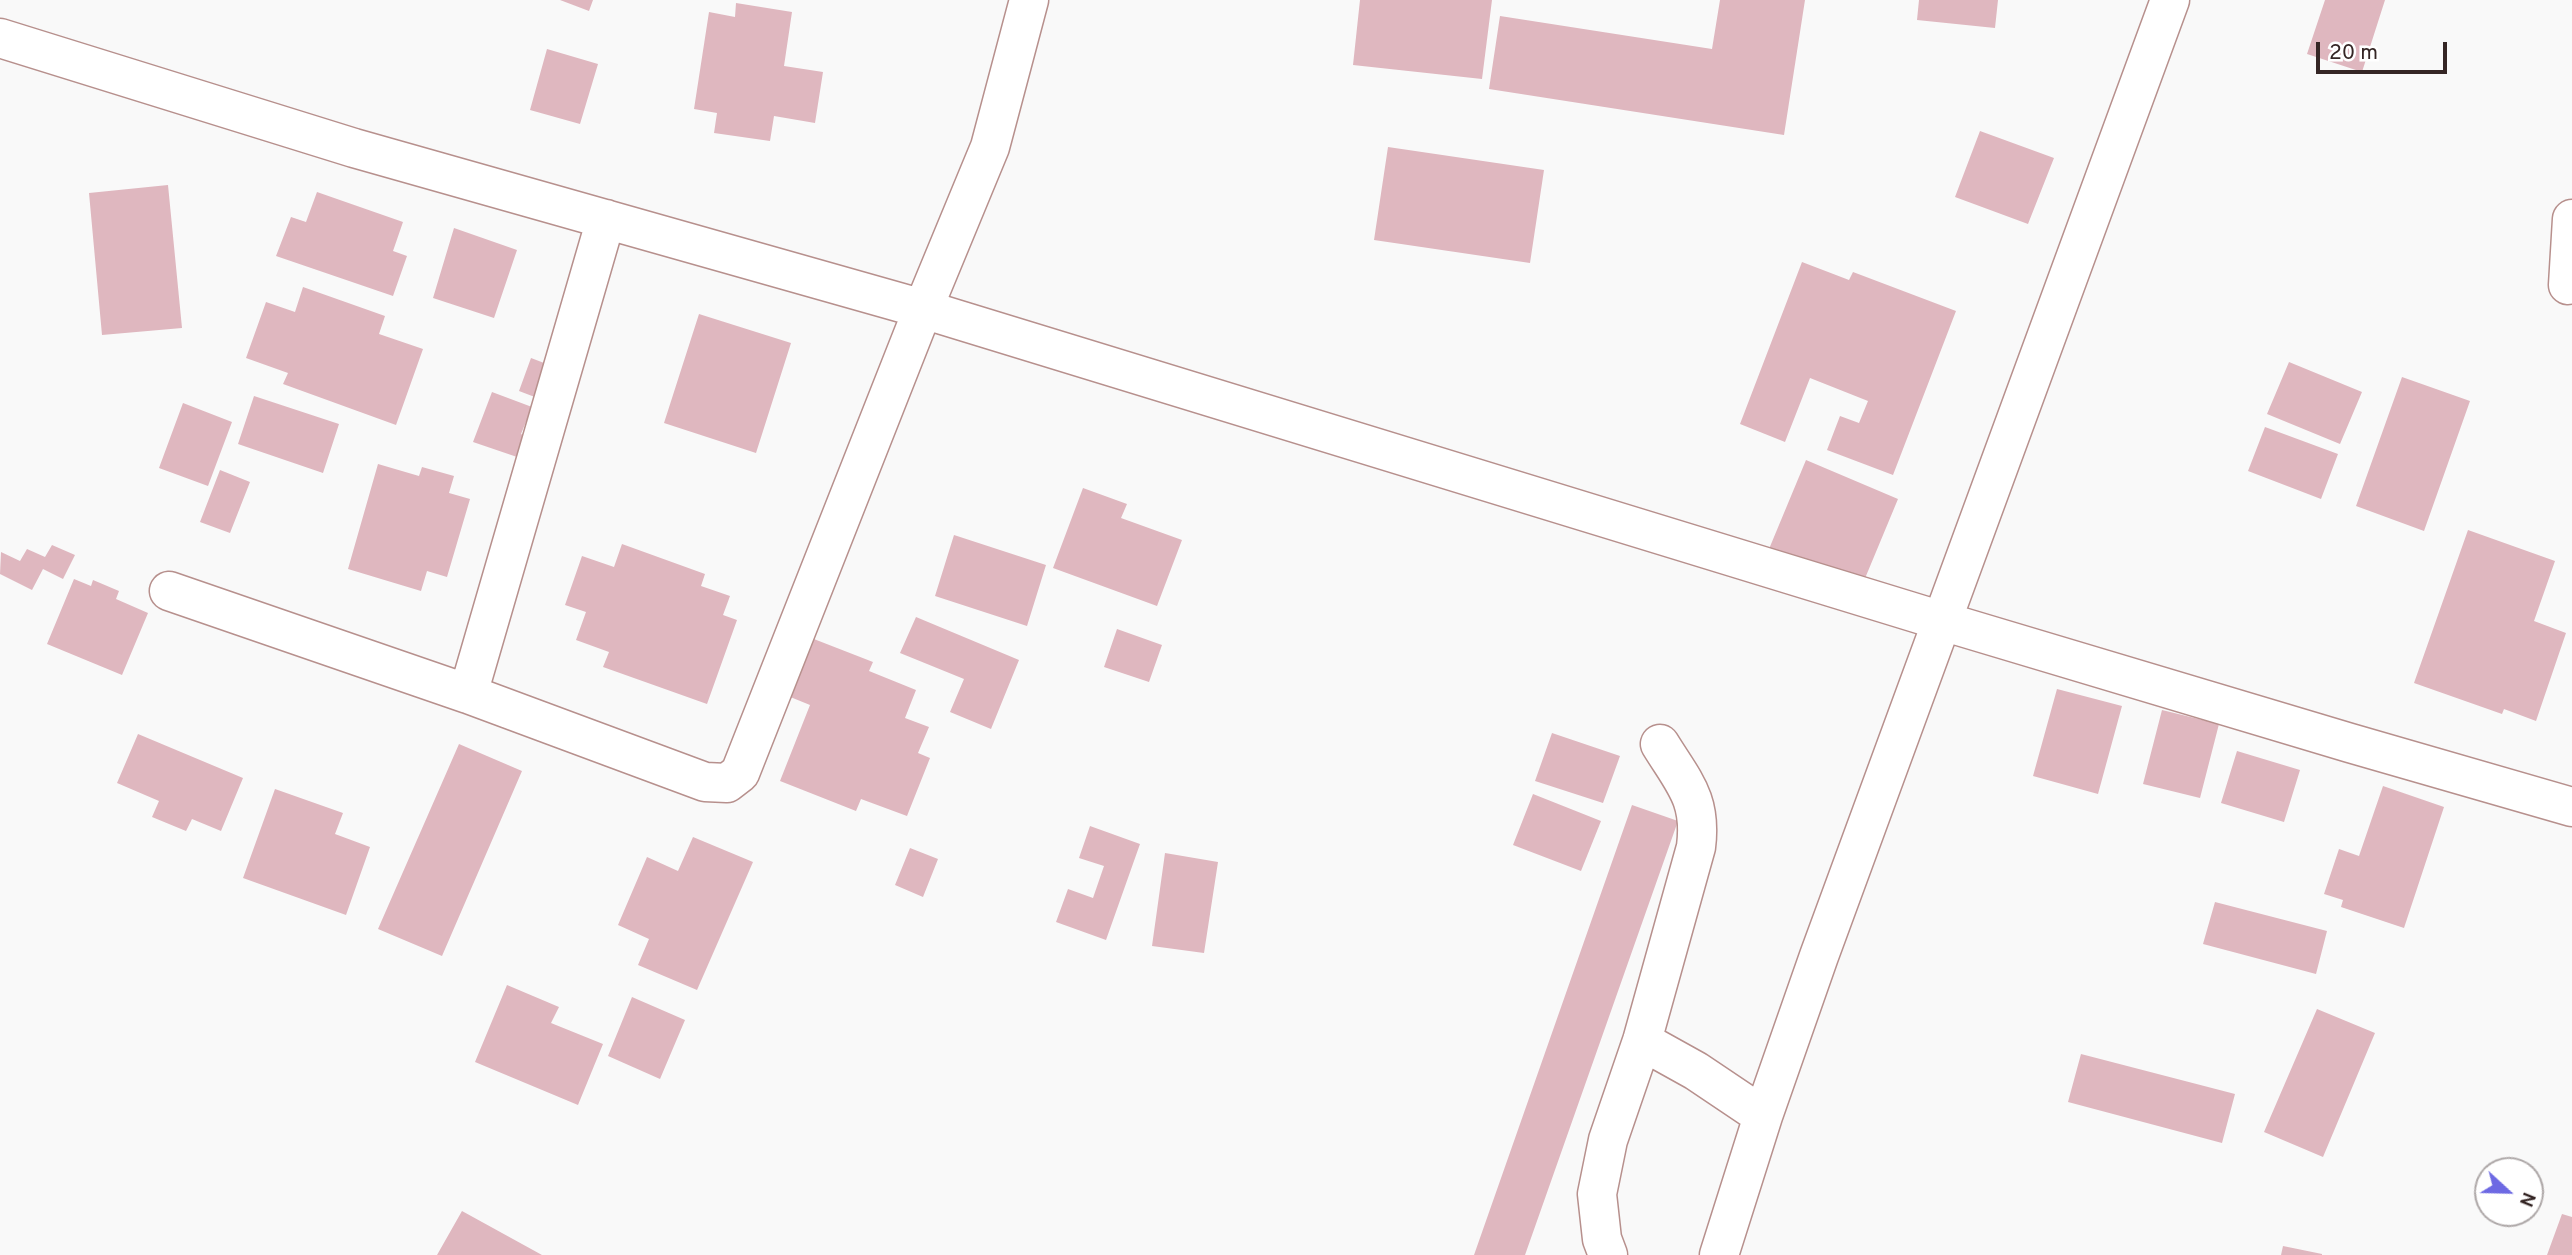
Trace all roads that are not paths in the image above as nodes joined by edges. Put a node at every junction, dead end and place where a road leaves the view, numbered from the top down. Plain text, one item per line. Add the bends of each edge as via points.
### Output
1 (1029, 0) edge
2 (2170, 0) edge
3 (0, 38) edge
4 (606, 219) junction
5 (2572, 219) edge
6 (2568, 285) dead end
7 (923, 309) junction
8 (169, 591) dead end
9 (1942, 621) junction
10 (467, 694) junction
11 (1660, 744) dead end
12 (2572, 807) edge
13 (1642, 1041) junction
14 (1763, 1116) junction
15 (1608, 1255) edge
16 (1719, 1255) edge

1 - 7 street via 990,147
2 - 9 street
3 - 4 street via 354,148
4 - 7 street
4 - 10 street
5 - 6 street
7 - 9 street
7 - 10 street via 740,773 727,783 705,782
8 - 10 street
9 - 12 street
9 - 14 street
11 - 13 street via 1694,801 1699,822
13 - 14 street
13 - 15 street via 1608,1140 1597,1194
14 - 16 street

